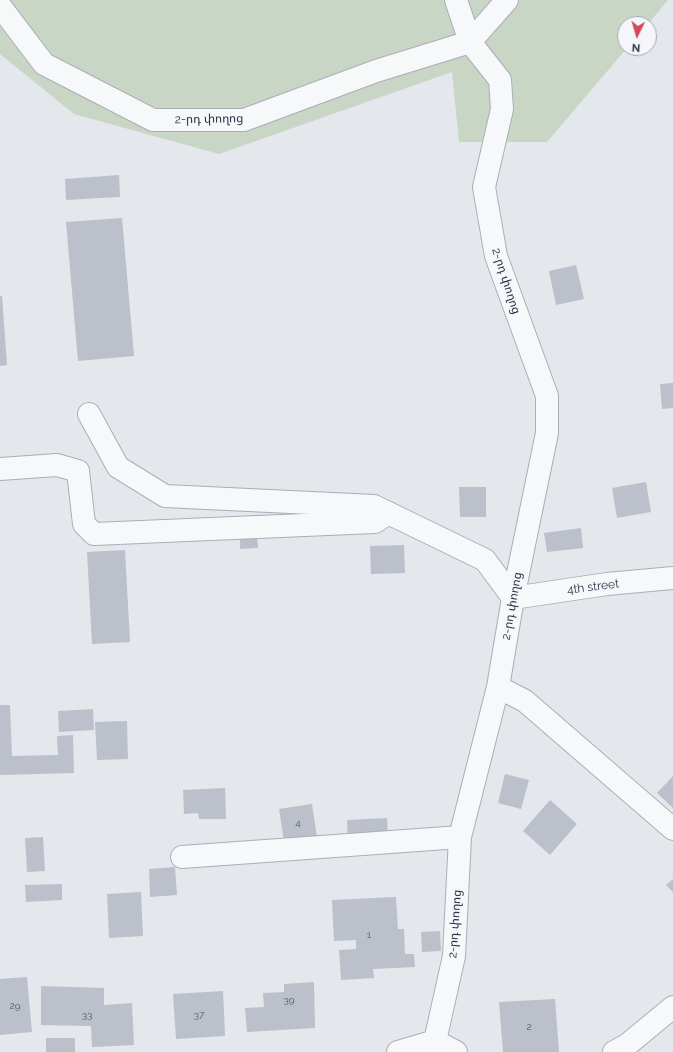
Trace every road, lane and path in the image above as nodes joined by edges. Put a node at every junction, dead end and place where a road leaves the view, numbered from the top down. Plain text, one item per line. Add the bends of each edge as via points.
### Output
1 (456, 0) edge
2 (507, 0) edge
3 (0, 6) edge
4 (470, 42) junction
5 (89, 414) dead end
6 (0, 469) edge
7 (389, 513) junction
8 (673, 578) edge
9 (513, 598) junction
10 (498, 687) junction
11 (673, 830) edge
12 (460, 837) junction
13 (182, 857) dead end
14 (673, 1007) edge
15 (435, 1041) junction
16 (398, 1052) edge
17 (456, 1052) edge
18 (614, 1052) edge

1 - 4 street
2 - 4 street
3 - 4 street, 2-րդ փողոց via 44,64 153,120 244,120 376,70
4 - 9 street, 2-րդ փողոց via 500,80 502,109 484,187 496,256 547,396 547,433
5 - 7 street via 118,467 165,496 374,506
6 - 7 street via 57,465 78,471 84,524 94,534 375,522
7 - 9 street via 485,560
8 - 9 street, 4th street via 607,584
9 - 10 street, 2-րդ փողոց
10 - 11 street via 525,701
10 - 12 street, 2-րդ փողոց
12 - 13 street
12 - 15 street, 2-րդ փողոց via 454,956
14 - 18 street via 627,1045
15 - 16 street
15 - 17 street

